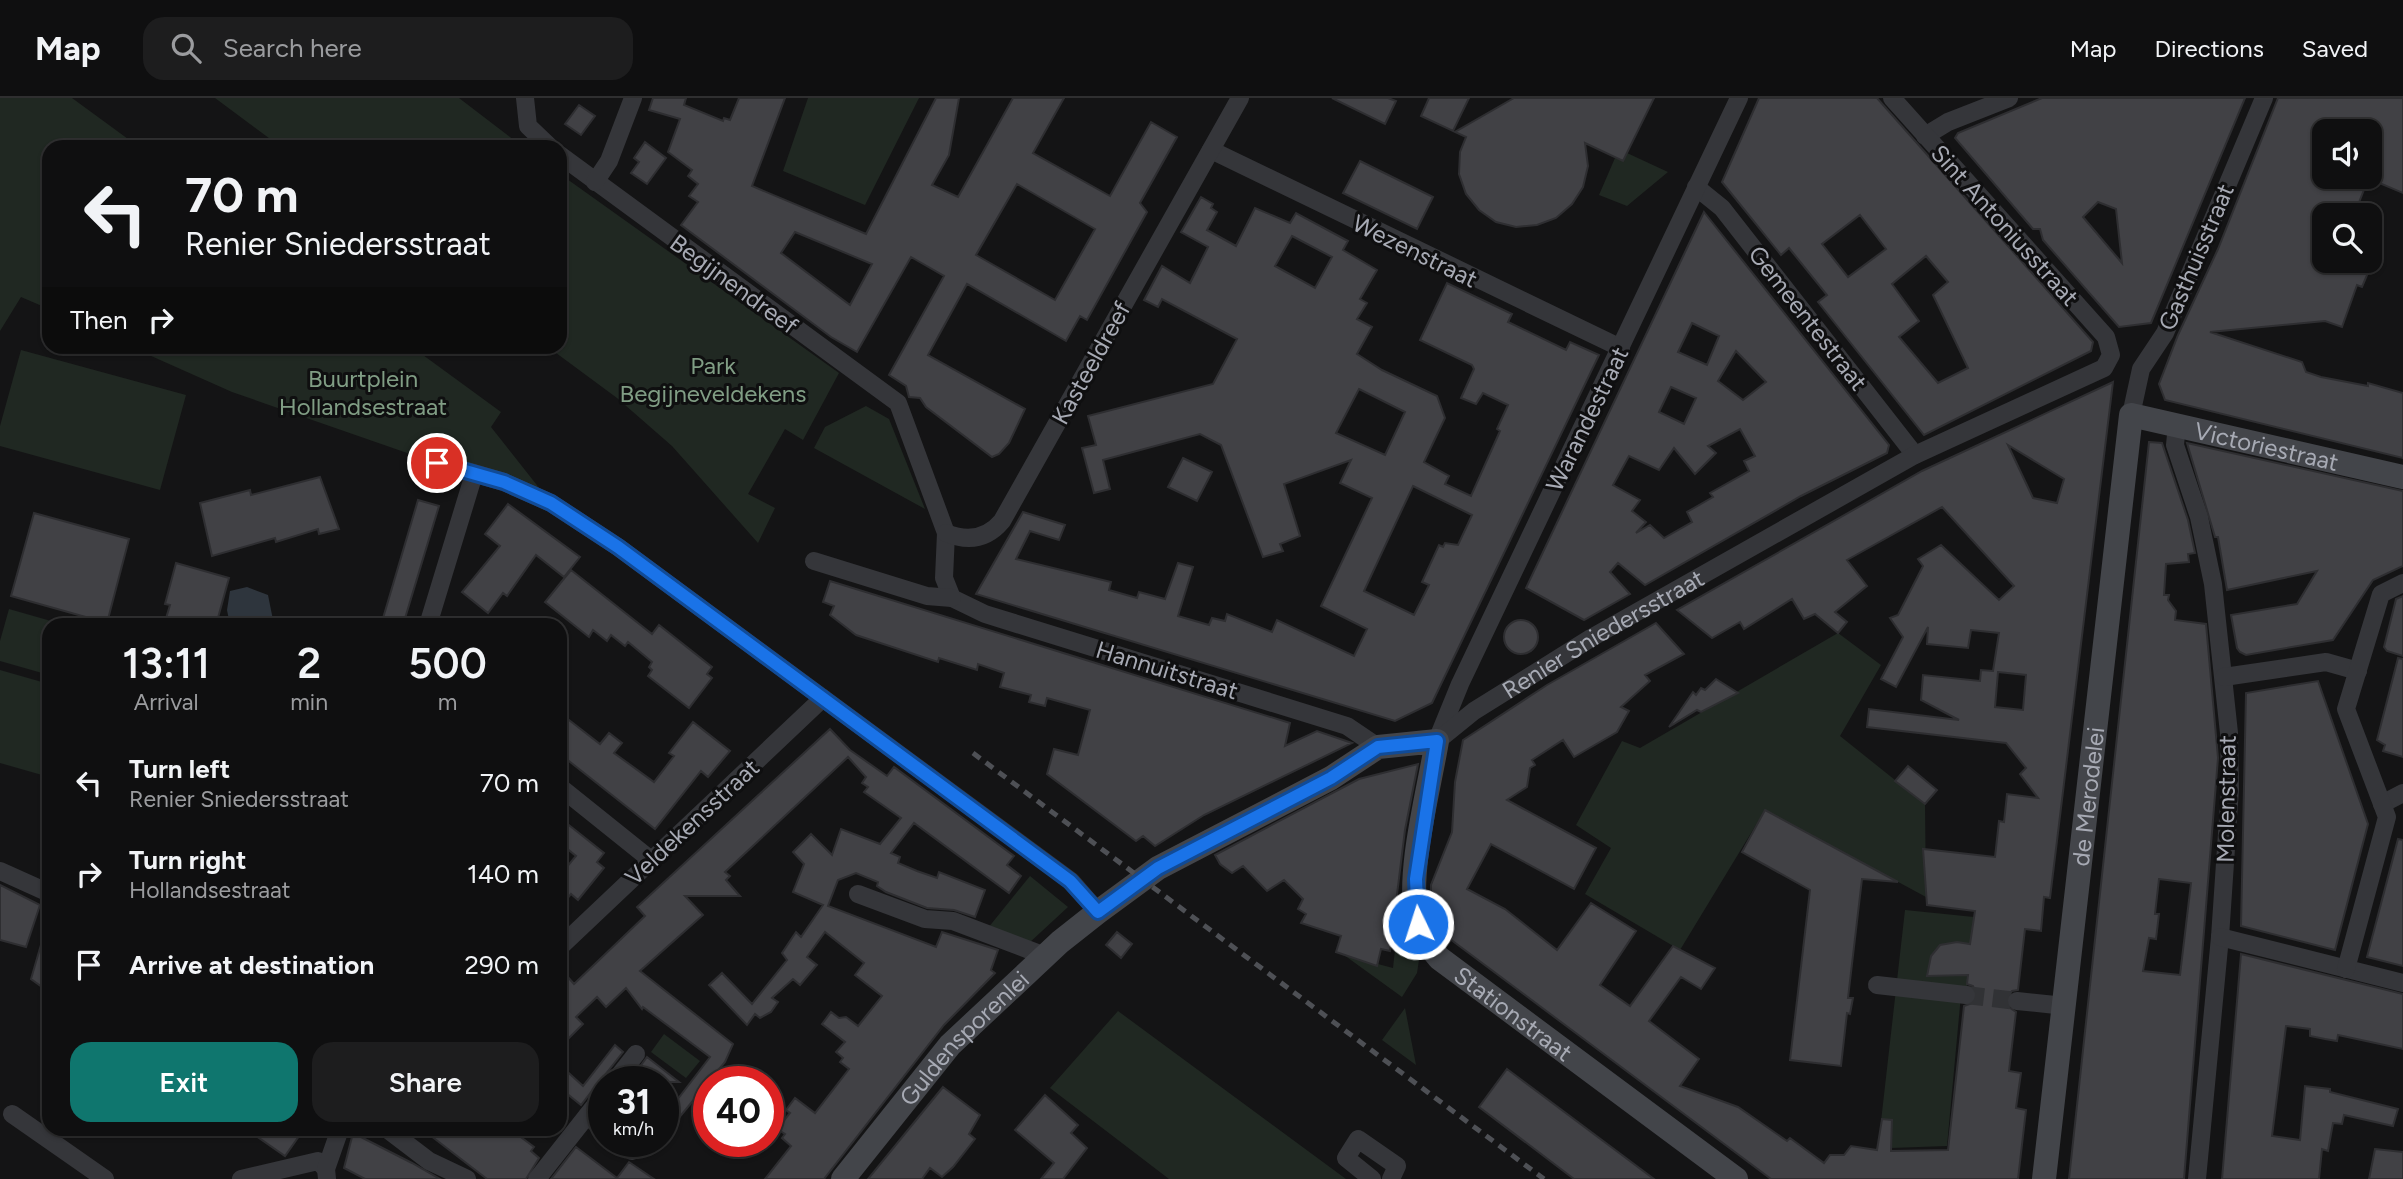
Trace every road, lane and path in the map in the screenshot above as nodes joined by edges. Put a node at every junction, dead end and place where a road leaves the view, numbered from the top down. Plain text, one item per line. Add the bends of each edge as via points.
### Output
1 (525, 98) edge
2 (633, 98) edge
3 (1240, 98) edge
4 (1739, 98) edge
5 (1892, 98) edge
6 (2009, 98) edge
7 (2264, 98) edge
8 (1925, 136) junction
9 (543, 140) edge
10 (1211, 150) junction
11 (567, 160) edge
12 (595, 182) junction
13 (1696, 187) junction
14 (1621, 348) junction
15 (2111, 355) joint
16 (2131, 415) junction
17 (2177, 424) junction
18 (1915, 455) junction
19 (419, 457) dead end
20 (474, 474) junction
21 (2403, 477) edge
22 (946, 533) junction
23 (814, 561) dead end
24 (2403, 583) edge
25 (952, 598) junction
26 (430, 618) edge
27 (2358, 671) junction
28 (2224, 677) junction
29 (824, 698) junction
30 (1437, 741) junction
31 (1378, 747) junction
32 (567, 793) edge
33 (2403, 793) edge
34 (2382, 804) junction
35 (651, 860) junction
36 (0, 871) edge
37 (42, 890) edge
38 (858, 894) dead end
39 (1098, 912) junction
40 (2220, 937) junction
41 (567, 940) edge
42 (1045, 956) junction
43 (2346, 969) junction
44 (2403, 983) edge
45 (1877, 985) dead end
46 (1966, 995) tunnel mouth
47 (2017, 1000) tunnel mouth
48 (2065, 1006) junction
49 (636, 1054) dead end
50 (627, 1066) edge
51 (12, 1114) dead end
52 (587, 1116) edge
53 (42, 1135) edge
54 (43, 1136) edge
55 (338, 1136) edge
56 (396, 1136) edge
57 (327, 1174) edge
58 (105, 1179) edge
59 (241, 1179) edge
60 (467, 1179) edge
61 (537, 1179) edge
62 (843, 1179) edge
63 (1372, 1179) edge
64 (1391, 1179) edge
65 (1736, 1179) edge
66 (2043, 1179) edge
67 (2197, 1179) edge

1 - 9 street via 528,126
2 - 12 street via 609,161
3 - 10 street, Kasteeldreef
4 - 13 street, Warandestraat
5 - 8 street, Sint Antoniusstraat
6 - 8 street
7 - 16 street, Gasthuisstraat via 2165,333 2141,369
8 - 15 street, Sint Antoniusstraat via 2106,337
10 - 14 street, Wezenstraat
10 - 22 street, Kasteeldreef via 1002,521 993,532 980,537 957,538
11 - 12 street, Begijnendreef
12 - 22 street, Begijnendreef via 898,403
13 - 14 street, Warandestraat
13 - 18 street, Gemeentestraat via 1722,208
14 - 30 street, Warandestraat
15 - 18 street, Renier Sniedersstraat via 2098,374
16 - 17 street, Victoriestraat
16 - 48 street, de Merodelei
17 - 21 street, Victoriestraat
17 - 28 street, Molenstraat via 2175,445 2199,517 2213,584
18 - 30 street, Renier Sniedersstraat via 1591,638 1474,711
19 - 20 street
20 - 26 street
20 - 29 street via 551,503
22 - 25 street via 944,578
23 - 25 street, Hannuitstraat via 927,596
24 - 27 street via 2381,594
25 - 31 street, Hannuitstraat via 985,614 1347,726
27 - 28 street via 2326,662
27 - 34 street via 2346,709
28 - 40 street, Molenstraat via 2230,789
29 - 35 street, Veldekensstraat
29 - 39 street via 1070,881
30 - 31 street
30 - 65 street, Stationstraat via 1416,879 1418,924 1429,947
31 - 39 street via 1331,778 1158,868
32 - 35 street
33 - 34 street
34 - 43 street via 2387,817
35 - 41 street, Veldekensstraat
36 - 37 street
38 - 42 street via 925,919 953,921
39 - 42 street, Guldensporenlei
40 - 43 street
40 - 67 street, Molenstraat
42 - 62 street, Guldensporenlei via 950,1045
43 - 44 street
45 - 46 street
47 - 48 street
48 - 66 street, de Merodelei
49 - 50 street
51 - 53 street
52 - 61 street
54 - 58 street
55 - 57 street
56 - 60 street via 429,1161
57 - 59 street via 318,1161
63 - 64 street via 1346,1158 1359,1139 1396,1166

